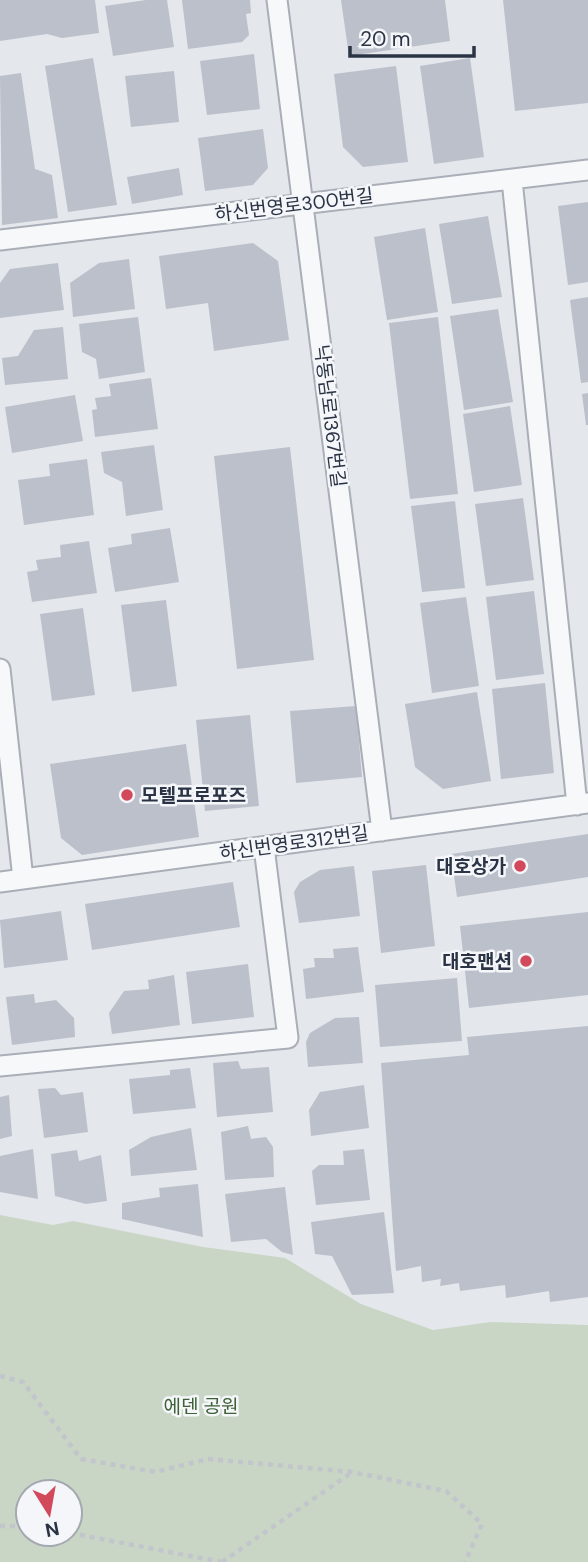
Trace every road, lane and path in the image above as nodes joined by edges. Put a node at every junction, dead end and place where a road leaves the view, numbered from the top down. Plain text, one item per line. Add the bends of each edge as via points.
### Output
1 (277, 0) edge
2 (588, 170) edge
3 (512, 180) junction
4 (303, 203) junction
5 (0, 240) edge
6 (0, 669) edge
7 (583, 804) edge
8 (382, 831) junction
9 (264, 847) junction
10 (23, 879) junction
11 (0, 882) edge
12 (0, 1066) edge
13 (0, 1376) edge
14 (352, 1472) junction
15 (84, 1536) edge
16 (222, 1562) edge
17 (465, 1562) edge

1 - 4 lane, 낙동남로1367번길
2 - 3 lane, 하신번영로300번길
3 - 4 lane, 하신번영로300번길
3 - 7 lane
4 - 5 lane, 하신번영로300번길
4 - 8 lane, 낙동남로1367번길
6 - 10 lane
7 - 8 lane, 하신번영로312번길
8 - 9 lane, 하신번영로312번길
9 - 10 lane, 하신번영로312번길
9 - 12 lane via 288,1038
10 - 11 lane, 하신번영로312번길
13 - 14 path via 23,1382 81,1459 155,1472 208,1459
14 - 16 path
14 - 17 path via 446,1491 482,1524
15 - 16 path

